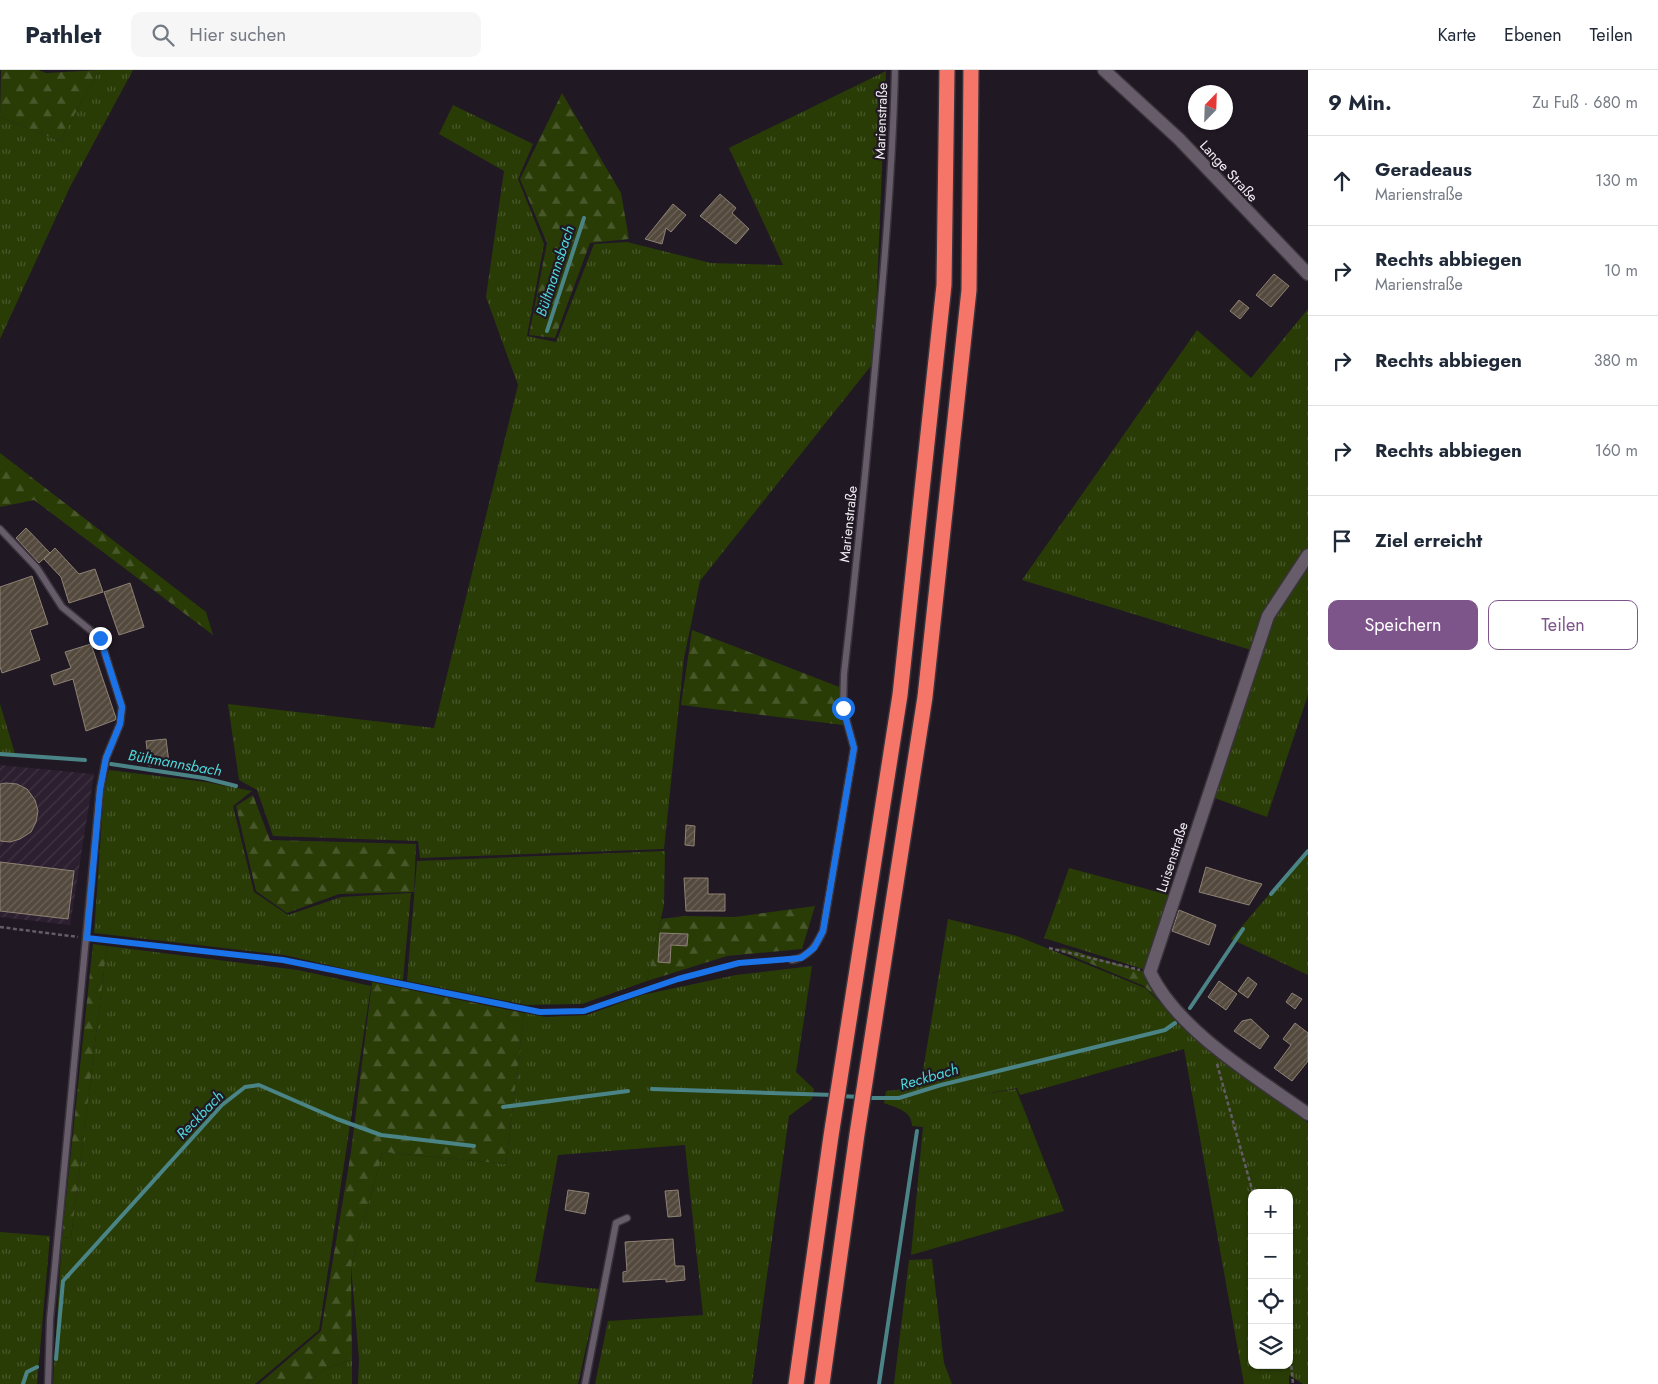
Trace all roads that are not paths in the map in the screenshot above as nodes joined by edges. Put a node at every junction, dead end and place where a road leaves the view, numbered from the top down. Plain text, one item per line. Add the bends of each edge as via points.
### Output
1 (895, 70) edge
2 (947, 70) edge
3 (971, 70) edge
4 (1104, 70) edge
5 (1308, 274) edge
6 (0, 529) edge
7 (1308, 555) edge
8 (792, 960) road end
9 (1308, 1114) edge
10 (627, 1218) dead end
11 (48, 1384) edge
12 (585, 1384) edge
13 (796, 1384) edge
14 (822, 1384) edge

1 - 8 lane, Marienstraße via 885,266 869,451 844,674 843,708 854,748 823,931 814,948 801,958
2 - 13 highway via 944,285 900,695
3 - 14 highway via 969,290 925,697
4 - 5 street, Lange Straße via 1179,139
6 - 11 lane via 37,568 62,607 100,638 122,707 100,789 50,1319
7 - 9 street, Luisenstraße via 1268,616 1150,972 1158,989 1212,1046
10 - 12 lane via 616,1223

